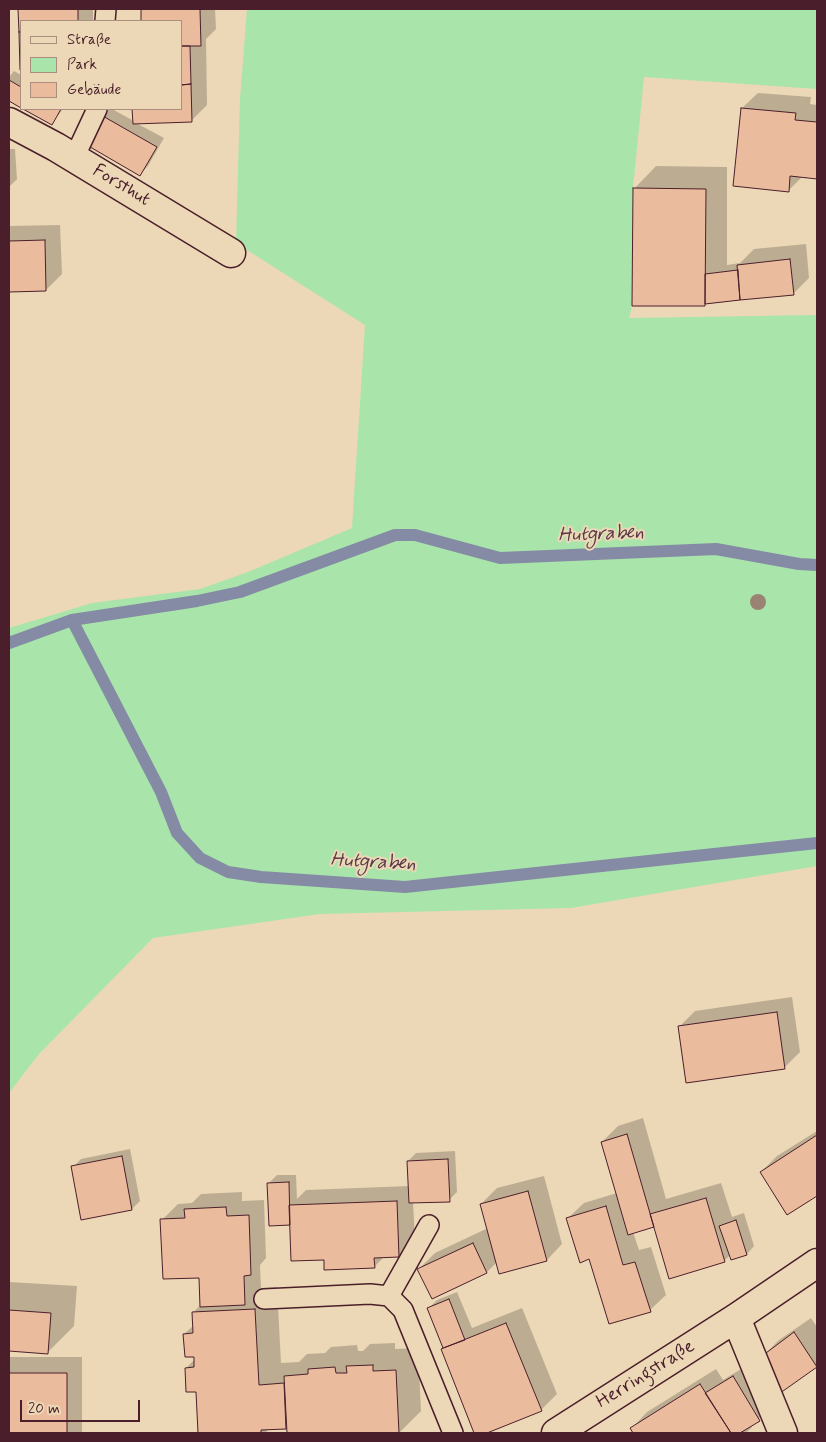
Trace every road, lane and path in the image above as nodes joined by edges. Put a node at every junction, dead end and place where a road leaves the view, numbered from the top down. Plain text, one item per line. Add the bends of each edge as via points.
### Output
1 (97, 110) edge
2 (9, 122) edge
3 (74, 158) junction
4 (231, 253) dead end
5 (429, 1225) dead end
6 (817, 1263) edge
7 (389, 1296) junction
8 (264, 1299) dead end
9 (736, 1318) junction
10 (453, 1433) edge
11 (556, 1433) edge
12 (783, 1433) edge

1 - 3 lane
2 - 3 street, Forsthut
3 - 4 street, Forsthut
5 - 7 lane
6 - 9 street, Herringstraße
7 - 8 lane
7 - 10 lane via 403,1310
9 - 11 street, Herringstraße
9 - 12 street

